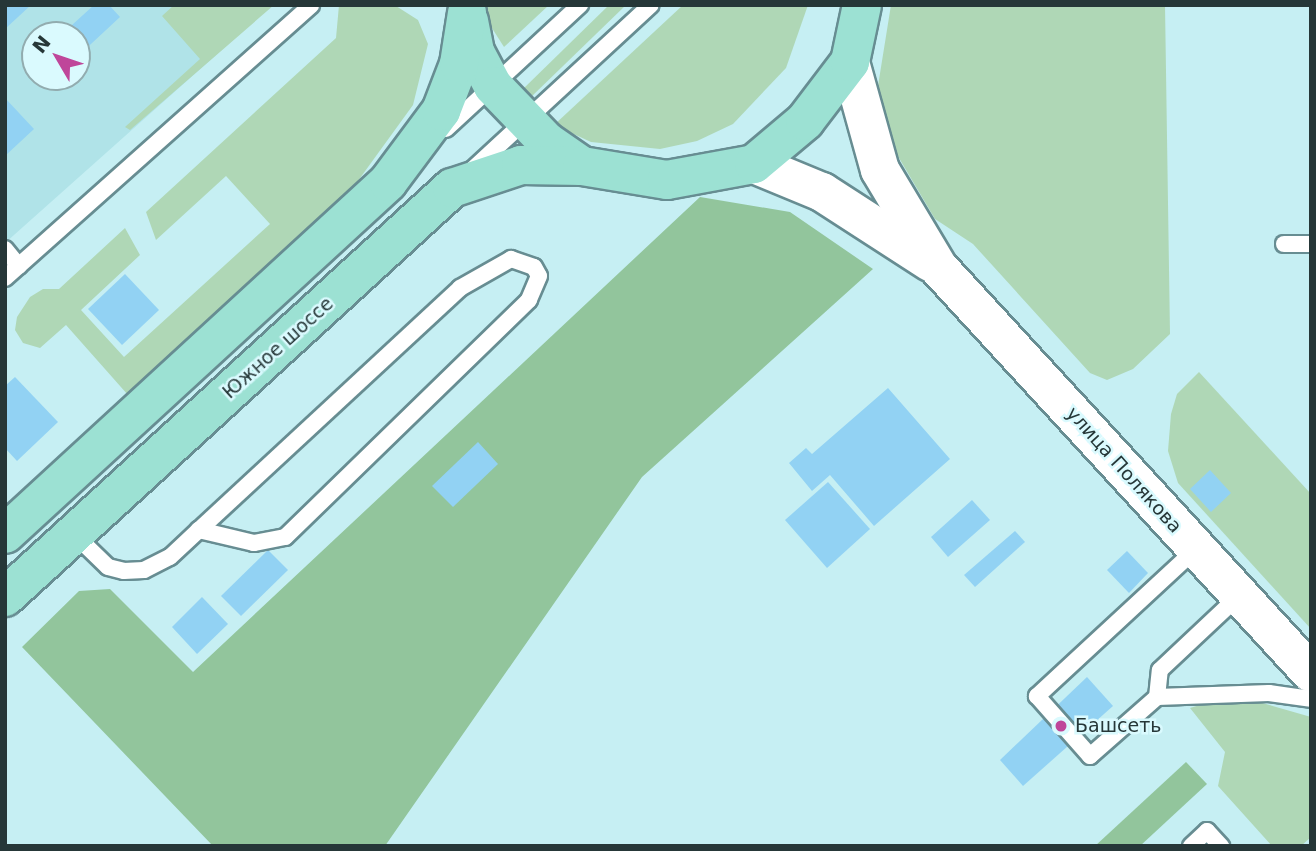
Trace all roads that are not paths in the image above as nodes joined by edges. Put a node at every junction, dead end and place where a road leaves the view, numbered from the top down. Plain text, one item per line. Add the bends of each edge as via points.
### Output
1 (311, 5) edge
2 (580, 5) edge
3 (652, 5) edge
4 (862, 5) edge
5 (467, 9) edge
6 (849, 62) junction
7 (493, 86) junction
8 (525, 121) junction
9 (754, 164) junction
10 (582, 166) junction
11 (388, 182) junction
12 (452, 188) junction
13 (1284, 244) dead end
14 (1311, 244) edge
15 (5, 249) edge
16 (19, 266) junction
17 (938, 267) junction
18 (5, 278) edge
19 (199, 530) junction
20 (5, 534) edge
21 (74, 534) junction
22 (1196, 550) junction
23 (1240, 595) junction
24 (5, 597) edge
25 (1311, 673) edge
26 (1157, 697) junction
27 (1311, 699) edge
28 (1191, 846) edge
29 (1221, 846) edge

1 - 16 lane
2 - 7 lane
3 - 8 lane
4 - 6 main road, Южное шоссе
5 - 7 main road, Южное шоссе via 475,52
5 - 11 main road, Южное шоссе via 459,64 441,111
6 - 9 main road, Южное шоссе via 805,121
6 - 17 main road, улица Полякова via 880,170
7 - 8 main road, Южное шоссе
7 - 11 lane
8 - 10 main road, Южное шоссе
8 - 12 lane
9 - 10 main road, Южное шоссе via 667,180
9 - 17 main road, улица Полякова via 822,192
10 - 12 main road, Южное шоссе via 521,165
11 - 20 main road, Южное шоссе
12 - 21 main road, Южное шоссе
13 - 14 lane
15 - 16 lane
16 - 18 lane
17 - 22 main road, улица Полякова
19 - 19 lane via 460,288 511,259 534,267 539,276 530,300 285,537 254,543
19 - 21 lane via 170,557 145,570 124,571 108,567
21 - 24 main road, Южное шоссе
22 - 23 main road, улица Полякова
22 - 26 lane via 1037,696 1090,756
23 - 25 main road, улица Полякова
23 - 26 lane via 1160,670
26 - 27 lane via 1269,693
28 - 29 lane via 1208,831

